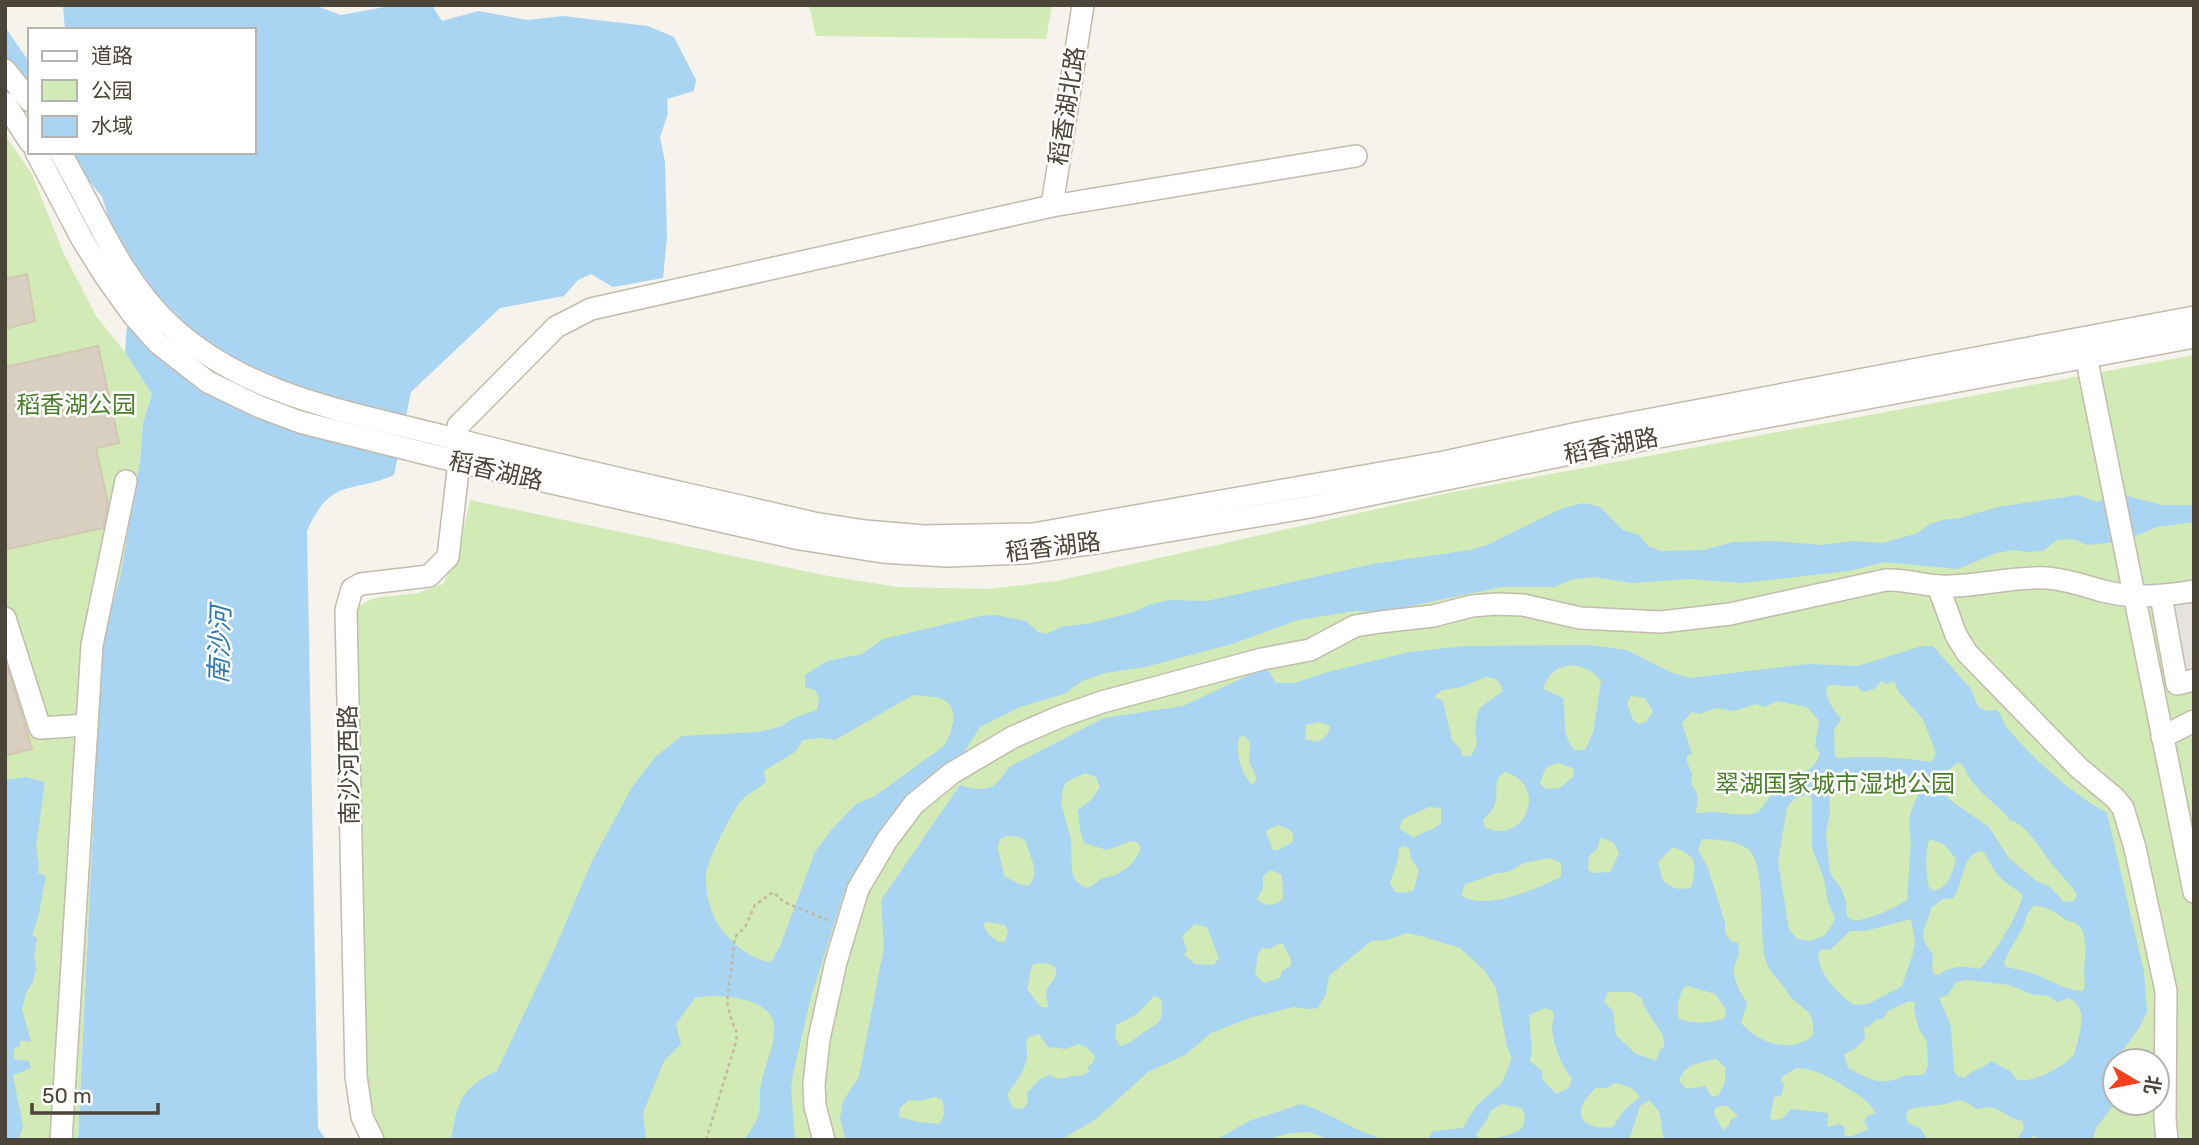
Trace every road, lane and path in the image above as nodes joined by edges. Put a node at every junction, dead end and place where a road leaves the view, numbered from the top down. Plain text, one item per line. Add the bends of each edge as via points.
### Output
1 (1083, 5) edge
2 (5, 69) edge
3 (28, 98) edge
4 (5, 103) edge
5 (28, 139) edge
6 (37, 154) edge
7 (61, 154) edge
8 (1356, 156) dead end
9 (1052, 206) junction
10 (91, 233) junction
11 (2194, 317) edge
12 (2194, 337) edge
13 (2086, 356) junction
14 (458, 440) junction
15 (459, 462) junction
16 (126, 481) dead end
17 (1938, 586) junction
18 (2194, 590) edge
19 (2134, 596) junction
20 (2161, 596) junction
21 (5, 618) edge
22 (2194, 680) edge
23 (2194, 721) edge
24 (87, 725) junction
25 (2162, 737) junction
26 (2194, 892) edge
27 (838, 925) dead end
28 (61, 1140) edge
29 (373, 1140) edge
30 (706, 1140) edge
31 (824, 1140) edge
32 (2167, 1140) edge

1 - 9 street, 稻香湖北路
2 - 3 street
4 - 5 street
6 - 10 street, 稻香湖路
7 - 10 street, 稻香湖路
8 - 9 street
9 - 14 street via 591,309 556,327 458,426
10 - 14 street, 稻香湖路 via 170,325 214,359 286,395
10 - 15 street, 稻香湖路 via 105,276 133,315 158,343 208,382 300,422
11 - 14 street, 稻香湖路 via 1444,462 1032,534 924,536 814,523
12 - 13 street, 稻香湖路
13 - 15 street, 稻香湖路 via 1310,507 1026,553 947,555 841,547
13 - 19 street
14 - 15 street, 南沙河西路
15 - 29 street, 南沙河西路 via 448,557 429,576 361,584 352,589 346,610 356,1076 362,1117
16 - 24 street via 92,645
17 - 19 street via 2046,578
17 - 31 street via 1886,580 1730,614 1661,622 1580,618 1523,605 1472,606 1356,626 1311,650 1102,702 1013,737 952,773 914,804 858,889 819,1039 815,1106
17 - 32 street via 1967,653 2123,808 2166,991
18 - 20 street
19 - 20 street
19 - 25 street
20 - 22 street via 2177,684
21 - 24 street via 40,728
23 - 25 street
24 - 28 street
25 - 26 street
27 - 30 path via 779,899 774,892 755,905 734,940 727,1002 736,1042

